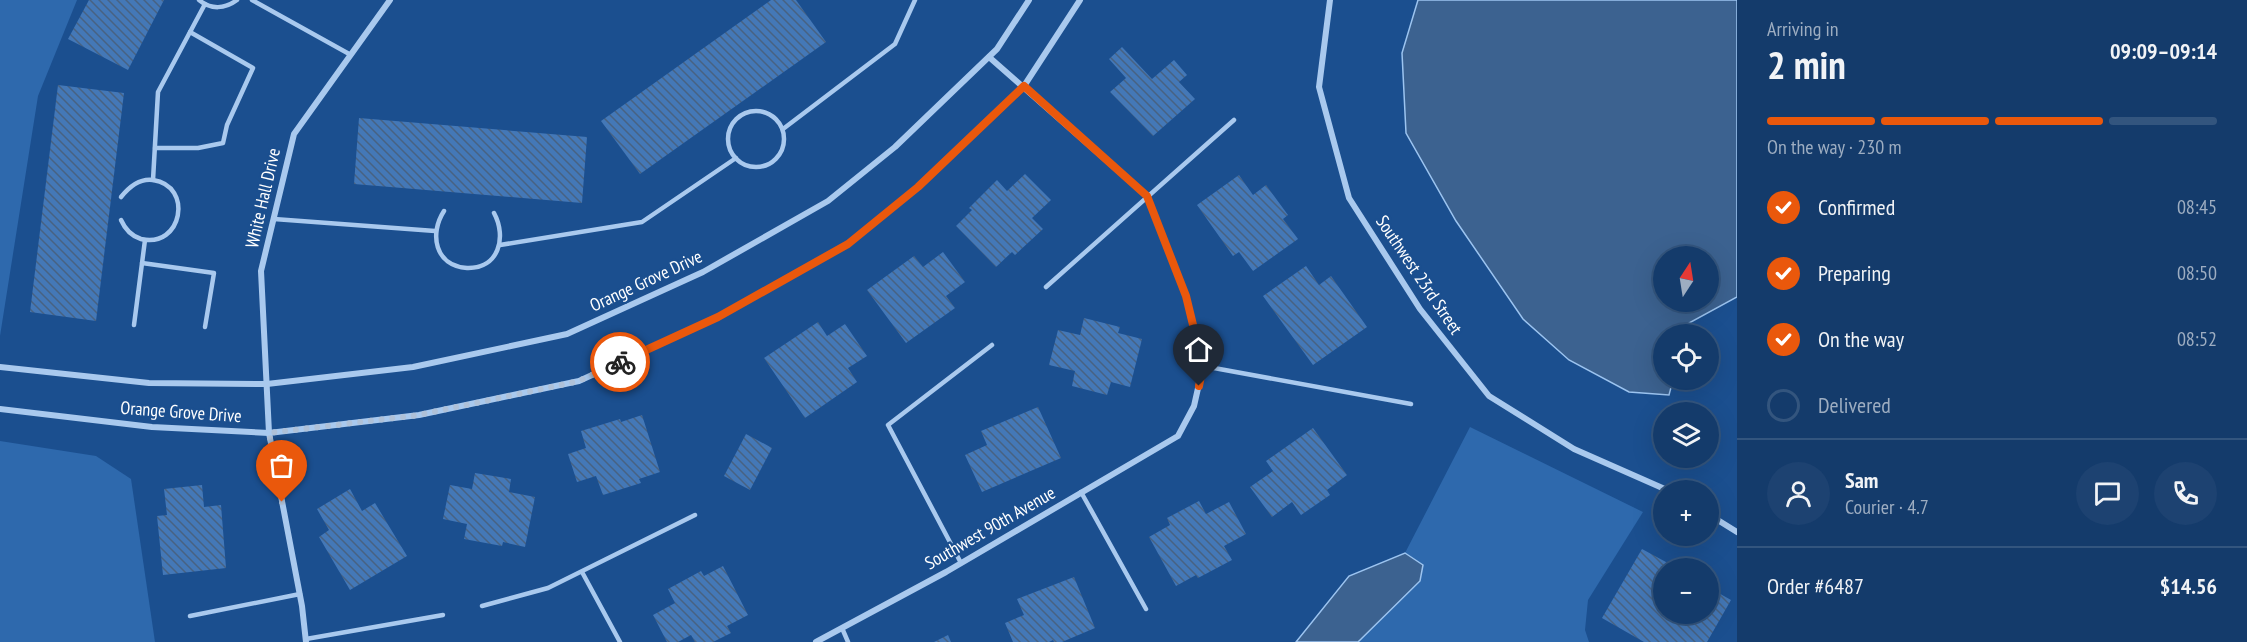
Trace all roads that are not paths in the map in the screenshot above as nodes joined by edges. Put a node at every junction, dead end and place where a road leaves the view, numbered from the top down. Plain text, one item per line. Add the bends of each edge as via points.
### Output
1 (200, 0) edge
2 (237, 0) edge
3 (252, 0) edge
4 (390, 0) edge
5 (915, 0) edge
6 (1029, 0) edge
7 (1080, 0) edge
8 (1330, 0) edge
9 (205, 4) junction
10 (190, 32) junction
11 (351, 55) junction
12 (989, 57) junction
13 (1024, 86) junction
14 (1234, 120) dead end
15 (783, 129) junction
16 (155, 148) junction
17 (736, 158) junction
18 (153, 180) junction
19 (1147, 196) junction
20 (121, 197) dead end
21 (444, 211) dead end
22 (494, 213) dead end
23 (274, 219) junction
24 (121, 220) dead end
25 (435, 231) junction
26 (146, 240) junction
27 (500, 245) junction
28 (142, 262) junction
29 (1046, 287) dead end
30 (134, 325) dead end
31 (205, 327) dead end
32 (992, 345) dead end
33 (1203, 366) junction
34 (0, 367) edge
35 (267, 384) junction
36 (1411, 404) dead end
37 (0, 409) edge
38 (269, 433) junction
39 (1653, 484) edge
40 (1081, 492) junction
41 (695, 515) dead end
42 (1719, 521) edge
43 (1737, 532) edge
44 (962, 563) junction
45 (582, 572) junction
46 (300, 594) junction
47 (482, 606) dead end
48 (1146, 609) dead end
49 (443, 615) dead end
50 (190, 616) dead end
51 (842, 628) junction
52 (306, 641) edge
53 (620, 642) edge
54 (816, 642) edge
55 (848, 642) edge

1 - 9 lane
2 - 9 lane via 221,7
3 - 11 lane
4 - 11 street, White Hall Drive
5 - 15 lane via 895,44
6 - 12 street, Orange Grove Drive
7 - 13 street, Orange Grove Drive
8 - 39 street, Southwest 23rd Street via 1319,87 1350,198 1420,309 1490,396 1574,449
9 - 10 lane
10 - 16 lane via 158,92
10 - 16 lane via 253,68 223,143 198,148
11 - 23 street, White Hall Drive via 294,134
12 - 13 street
12 - 35 street, Orange Grove Drive via 895,147 828,201 703,272 567,334 413,367
13 - 19 street
13 - 38 street, Orange Grove Drive via 918,187 848,244 708,322 579,381 419,415
14 - 19 lane
15 - 17 lane via 783,148 771,163 752,167
15 - 17 lane via 764,112 738,117 728,141
16 - 18 lane
17 - 27 lane via 642,222
18 - 20 lane via 134,184
18 - 26 lane via 163,183 177,198 178,219 166,235
19 - 29 lane
19 - 33 street via 1186,296
21 - 25 lane
22 - 27 lane via 499,223
23 - 25 lane
23 - 35 street, White Hall Drive via 261,271
24 - 26 lane via 128,232
25 - 27 lane via 440,252 447,260 467,268 487,262
26 - 28 lane
28 - 30 lane
28 - 31 lane via 214,273
32 - 44 lane via 888,425
33 - 36 lane
33 - 40 street, Southwest 90th Avenue via 1194,406 1178,436
34 - 35 street, Orange Grove Drive via 149,383
35 - 38 street, White Hall Drive
37 - 38 street, Orange Grove Drive via 152,427
38 - 46 street, White Hall Drive
40 - 44 street, Southwest 90th Avenue
40 - 48 lane
41 - 45 lane
42 - 43 street
44 - 51 street, Southwest 90th Avenue
45 - 47 lane via 548,588
45 - 53 lane
46 - 50 lane
46 - 52 street, White Hall Drive
49 - 52 lane
51 - 54 street, Southwest 90th Avenue
51 - 55 lane

